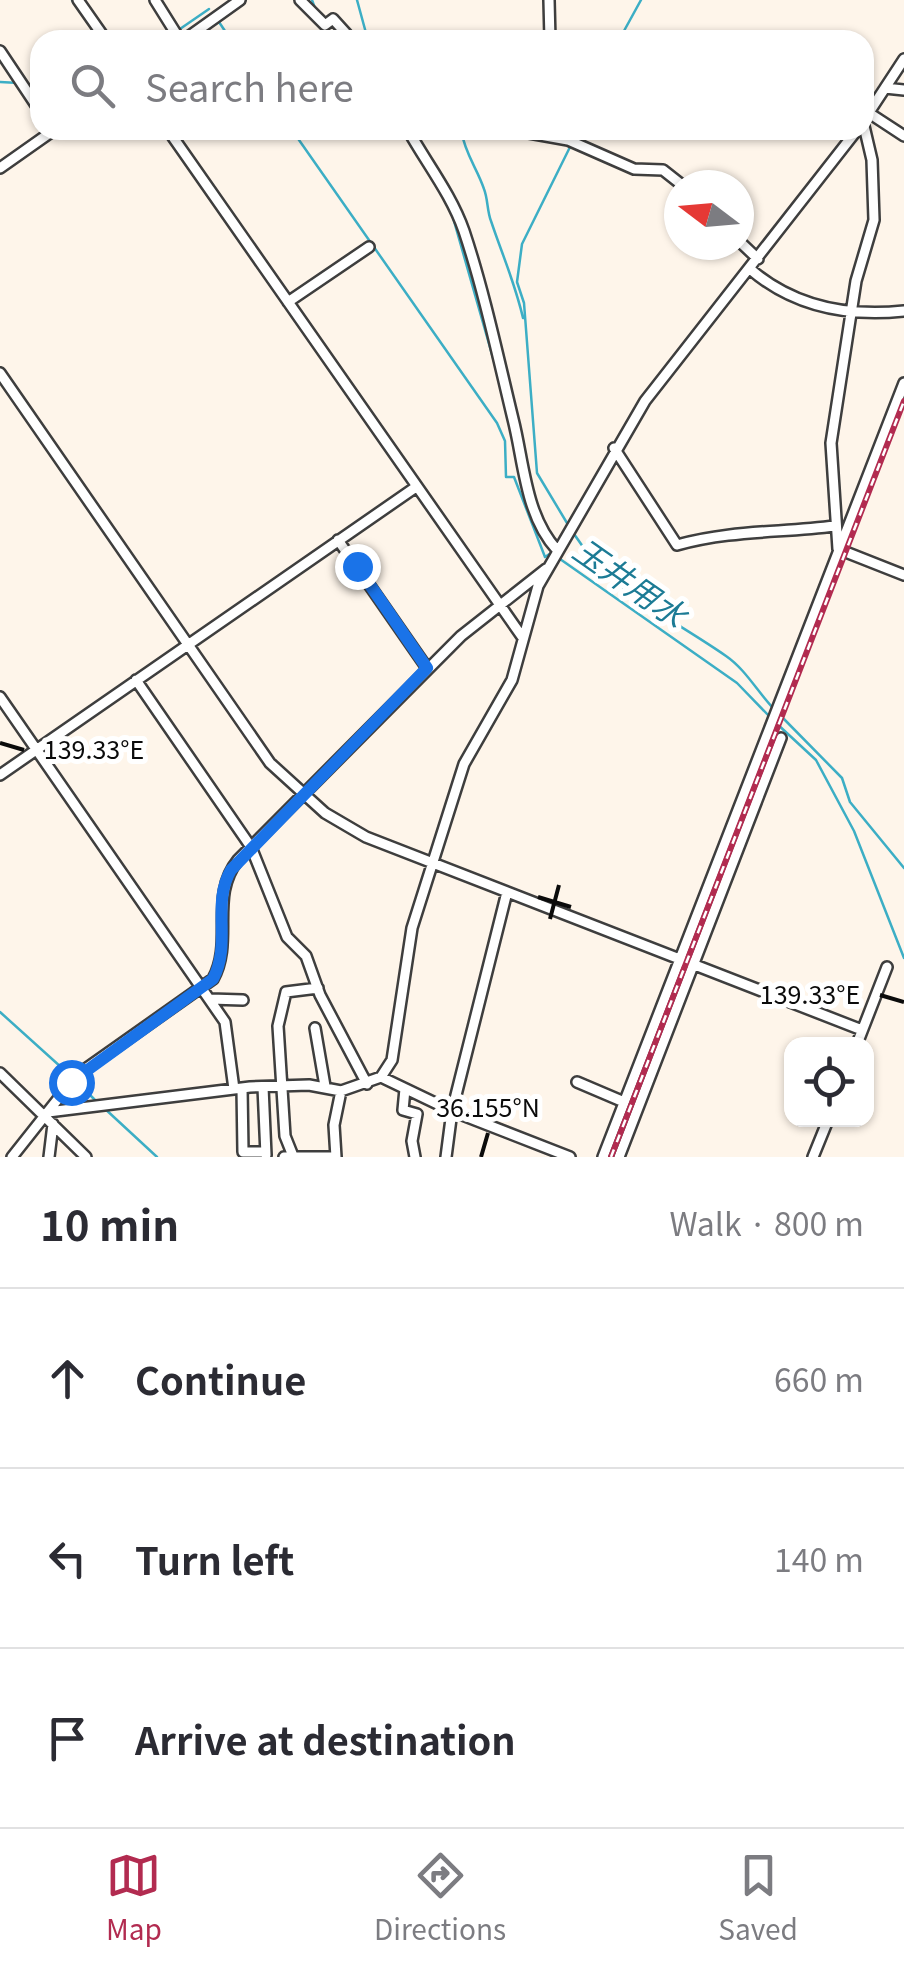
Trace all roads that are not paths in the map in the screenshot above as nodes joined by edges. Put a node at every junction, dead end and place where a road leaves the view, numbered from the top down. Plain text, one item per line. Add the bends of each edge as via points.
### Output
1 (78, 0) edge
2 (154, 0) edge
3 (240, 0) edge
4 (300, 0) edge
5 (549, 0) edge
6 (99, 30) edge
7 (174, 30) edge
8 (188, 30) edge
9 (339, 30) edge
10 (550, 30) edge
11 (0, 52) edge
12 (904, 59) edge
13 (885, 88) junction
14 (904, 90) edge
15 (30, 96) edge
16 (874, 107) edge
17 (874, 123) edge
18 (904, 136) edge
19 (39, 140) edge
20 (175, 140) edge
21 (414, 140) edge
22 (564, 140) edge
23 (849, 140) edge
24 (869, 140) edge
25 (0, 168) edge
26 (664, 171) edge
27 (369, 247) dead end
28 (754, 255) edge
29 (758, 259) junction
30 (750, 269) junction
31 (288, 302) junction
32 (904, 310) edge
33 (850, 314) junction
34 (0, 373) edge
35 (904, 383) edge
36 (614, 448) junction
37 (416, 488) junction
38 (835, 526) junction
39 (338, 540) junction
40 (838, 548) junction
41 (553, 557) junction
42 (904, 575) edge
43 (497, 605) junction
44 (523, 638) junction
45 (189, 644) junction
46 (427, 668) junction
47 (136, 680) junction
48 (0, 697) edge
49 (781, 738) dead end
50 (37, 750) junction
51 (0, 776) edge
52 (302, 796) junction
53 (251, 847) junction
54 (435, 864) junction
55 (507, 892) junction
56 (680, 959) junction
57 (695, 965) junction
58 (887, 967) dead end
59 (202, 988) junction
60 (318, 988) junction
61 (210, 999) junction
62 (243, 1000) dead end
63 (316, 1028) dead end
64 (862, 1030) junction
65 (860, 1037) edge
66 (1, 1077) edge
67 (381, 1077) junction
68 (578, 1082) dead end
69 (367, 1084) junction
70 (285, 1086) junction
71 (324, 1086) junction
72 (263, 1087) junction
73 (238, 1089) junction
74 (405, 1089) junction
75 (341, 1090) junction
76 (624, 1102) junction
77 (452, 1111) junction
78 (49, 1117) junction
79 (825, 1127) edge
80 (266, 1155) edge
81 (12, 1157) edge
82 (49, 1157) edge
83 (86, 1157) edge
84 (284, 1157) edge
85 (293, 1157) edge
86 (336, 1157) edge
87 (414, 1157) edge
88 (446, 1157) edge
89 (570, 1157) edge
90 (603, 1157) edge
91 (619, 1157) edge
92 (813, 1157) edge

1 - 6 street
2 - 7 street
3 - 8 street
4 - 9 street
5 - 10 street
11 - 15 street
12 - 13 street
13 - 14 street
13 - 16 street
17 - 18 street
19 - 25 street
20 - 31 street
21 - 41 street via 464,233 522,472
22 - 26 street via 634,169
23 - 29 street
24 - 33 street via 874,220
27 - 31 street
28 - 29 street
29 - 30 street
30 - 33 street via 789,296
30 - 36 street
31 - 37 street
32 - 33 street
33 - 38 street via 831,443
34 - 45 street
35 - 40 street
36 - 38 street via 677,545 726,531
36 - 41 street
37 - 39 street
37 - 43 street
38 - 40 street
39 - 45 street
39 - 46 street
40 - 42 street
40 - 56 street
41 - 43 street
41 - 44 street
43 - 44 street
43 - 46 street
44 - 54 street via 504,696 464,764
45 - 47 street
45 - 52 street via 270,763
46 - 52 street
47 - 50 street
47 - 53 street
48 - 50 street
49 - 57 street
50 - 51 street
50 - 59 street
52 - 53 street
52 - 54 street via 366,837
53 - 59 street via 226,878 223,955
53 - 60 street via 287,937 306,956
54 - 55 street
54 - 67 street via 412,928 392,1060
55 - 56 street
55 - 77 street
56 - 57 street
56 - 76 street
57 - 64 street
57 - 91 street
58 - 64 street
59 - 61 street
59 - 78 street via 74,1079
60 - 69 street
60 - 70 street via 286,992 278,1026
61 - 62 street
61 - 73 street via 226,1022
63 - 71 street
64 - 65 street
66 - 78 street
67 - 69 street
67 - 74 street
68 - 76 street
69 - 75 street
70 - 71 street
70 - 72 street
70 - 85 street via 285,1136
71 - 75 street
72 - 73 street
72 - 80 street
73 - 78 street
73 - 80 street via 243,1152
74 - 77 street
74 - 87 street via 403,1110 417,1114
75 - 86 street
76 - 90 street
77 - 88 street
77 - 89 street
78 - 81 street
78 - 82 street
78 - 83 street
79 - 92 street
84 - 85 street
85 - 86 street

